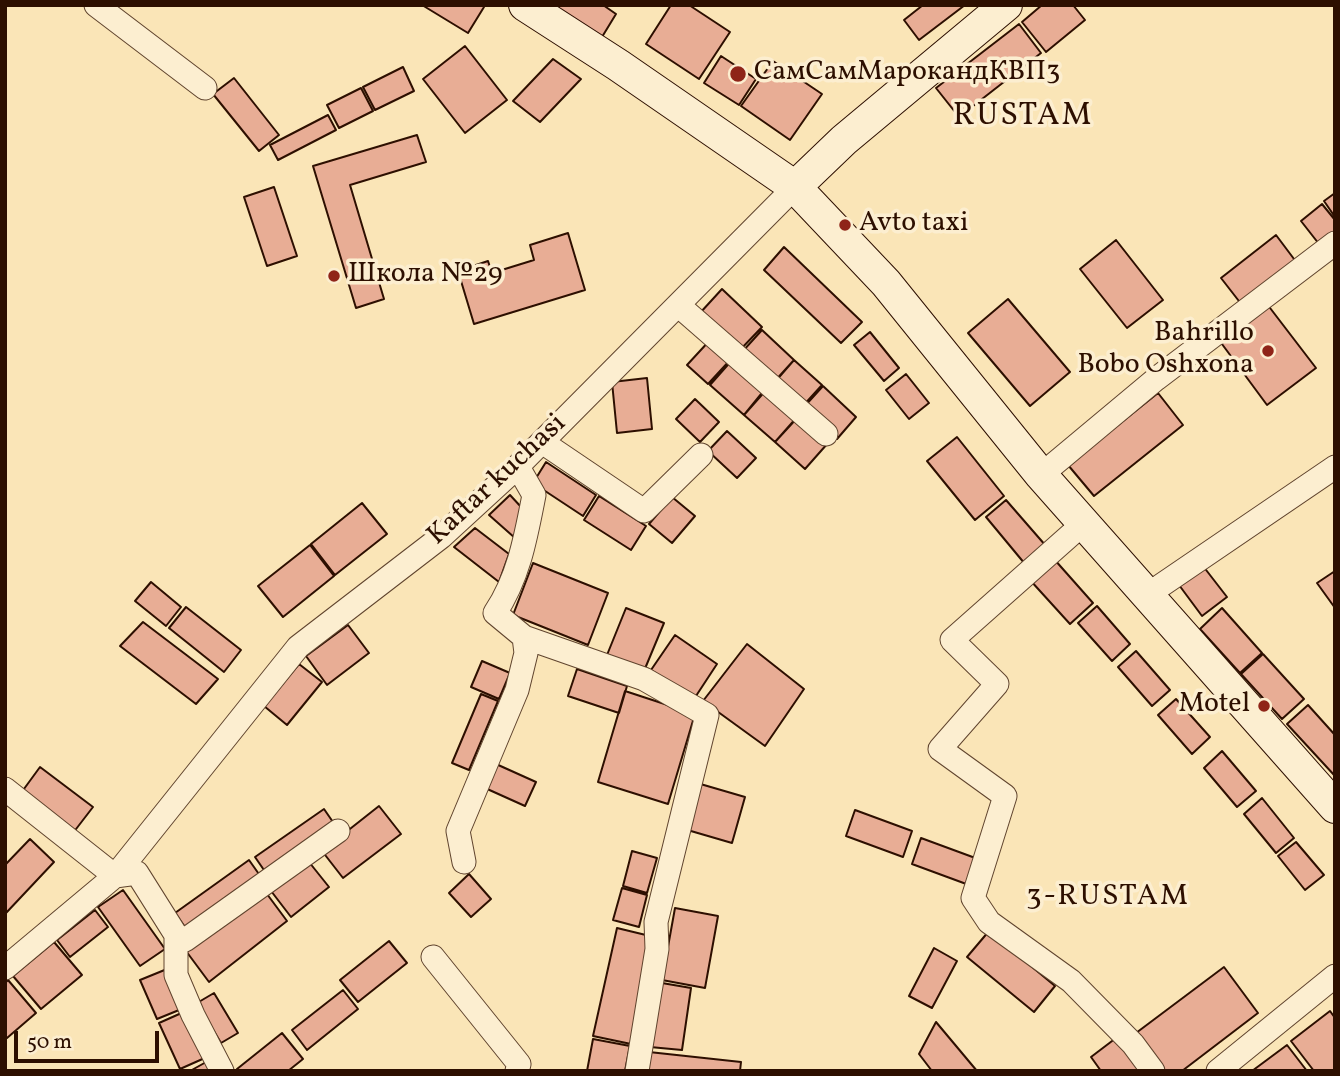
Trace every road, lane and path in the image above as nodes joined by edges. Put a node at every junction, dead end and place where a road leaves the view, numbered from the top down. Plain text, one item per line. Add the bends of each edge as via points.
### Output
1 (96, 5) edge
2 (525, 5) edge
3 (1006, 5) edge
4 (205, 88) dead end
5 (795, 187) junction
6 (1335, 243) edge
7 (678, 305) junction
8 (825, 434) dead end
9 (542, 442) junction
10 (701, 455) dead end
11 (518, 467) junction
12 (1335, 467) edge
13 (1041, 475) junction
14 (1084, 523) junction
15 (1147, 595) junction
16 (524, 637) junction
17 (5, 789) edge
18 (1335, 807) edge
19 (338, 831) dead end
20 (464, 862) dead end
21 (115, 876) junction
22 (176, 935) junction
23 (433, 957) dead end
24 (5, 968) edge
25 (1335, 976) edge
26 (222, 1071) edge
27 (517, 1071) edge
28 (637, 1071) edge
29 (1153, 1071) edge
30 (1218, 1071) edge

1 - 4 street
2 - 5 main road
3 - 5 main road, Kaftar kuchasi via 844,140
5 - 7 street, Kaftar kuchasi
5 - 13 main road via 886,283
6 - 13 street via 1156,379
7 - 8 street
7 - 9 street, Kaftar kuchasi
9 - 10 street via 644,511
9 - 11 street, Kaftar kuchasi
11 - 16 street via 534,495 524,547 507,594 495,612
11 - 21 street, Kaftar kuchasi via 441,537 298,647
12 - 15 street
13 - 14 main road
14 - 15 main road
14 - 29 street via 952,640 997,684 940,749 1005,796 973,898 989,922 1071,981
15 - 18 main road
16 - 20 street via 526,653 517,690 458,831
16 - 28 street via 643,679 707,715 656,922 657,949
17 - 21 street
19 - 22 street via 186,940
21 - 22 street via 137,873
21 - 24 street, Kaftar kuchasi
22 - 26 street via 176,975
23 - 27 street via 519,1064
25 - 30 street

